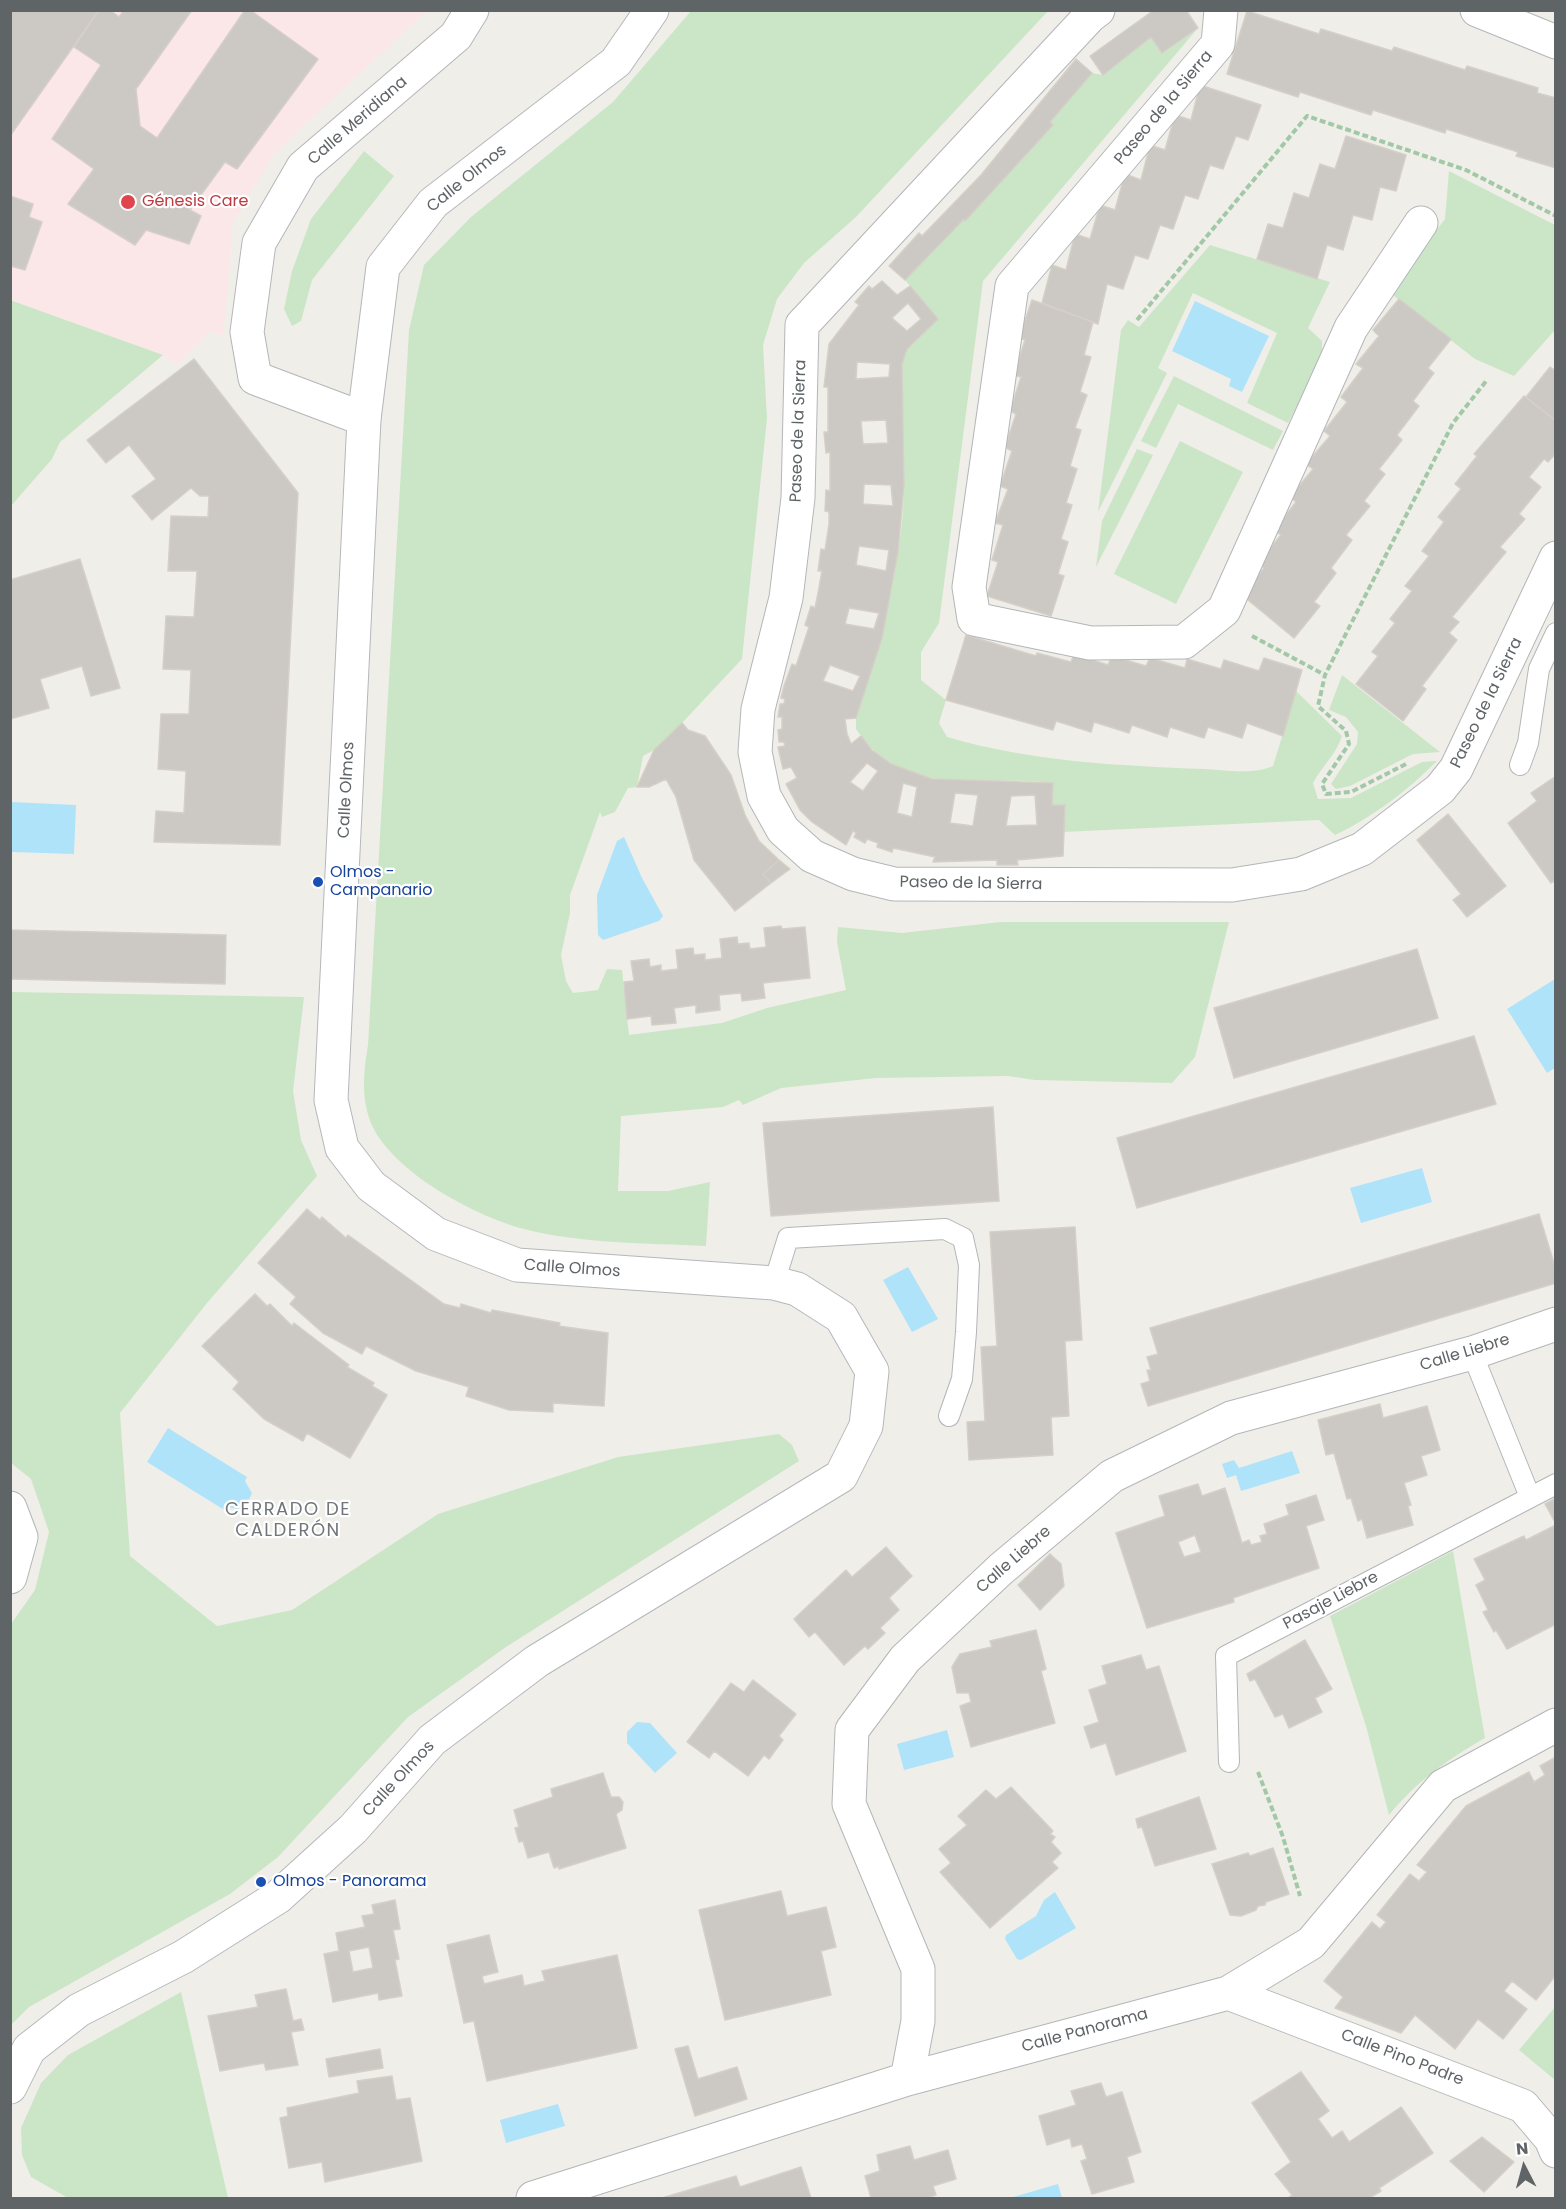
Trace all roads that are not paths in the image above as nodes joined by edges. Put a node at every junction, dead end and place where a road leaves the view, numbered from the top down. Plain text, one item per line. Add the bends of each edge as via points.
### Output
1 (472, 10) edge
2 (652, 10) edge
3 (1098, 10) edge
4 (1221, 10) edge
5 (1477, 10) edge
6 (1556, 42) edge
7 (1421, 223) dead end
8 (364, 419) junction
9 (1556, 558) edge
10 (1556, 633) edge
11 (1520, 765) dead end
12 (774, 1283) junction
13 (1556, 1324) edge
14 (1472, 1353) junction
15 (949, 1416) dead end
16 (1556, 1484) edge
17 (1530, 1497) junction
18 (10, 1508) edge
19 (10, 1576) edge
20 (1556, 1725) edge
21 (1229, 1762) dead end
22 (1228, 1993) junction
23 (907, 2079) junction
24 (10, 2087) edge
25 (1556, 2151) edge
26 (533, 2199) edge

1 - 8 street, Calle Meridiana via 456,36 303,167 259,243 247,332 255,378
2 - 8 street, Calle Olmos via 616,62 433,203 383,267
3 - 9 street, Paseo de la Sierra via 802,325 798,498 786,598 758,709 755,752 764,796 783,830 812,856 853,874 894,884 1232,885 1300,874 1362,849 1440,789 1456,769
4 - 7 street, Paseo de la Sierra via 1218,44 1012,286 969,588 974,619 1090,643 1184,642 1217,617 1224,610 1351,328
5 - 6 street
8 - 12 street, Calle Olmos via 331,1100 342,1148 371,1186 436,1234 517,1265
10 - 11 lane via 1539,669 1528,743
12 - 15 lane via 788,1238 945,1229 963,1238 969,1265 966,1332 962,1379
12 - 24 street, Calle Olmos via 797,1289 841,1317 872,1371 866,1426 841,1476 537,1661 432,1740 353,1829 278,1898 183,1957 79,2010 29,2049
13 - 14 street, Calle Liebre
14 - 17 lane
14 - 23 street, Calle Liebre via 1231,1418 1112,1476 1001,1569 905,1659 852,1730 849,1804 918,1969 918,2021
16 - 17 lane, Pasaje Liebre
17 - 21 lane, Pasaje Liebre via 1226,1656
18 - 19 street via 21,1537
20 - 22 street, Calle Panorama via 1443,1786 1311,1943
22 - 23 street, Calle Panorama
22 - 25 street, Calle Pino Padre via 1524,2106
23 - 26 street, Calle Panorama

